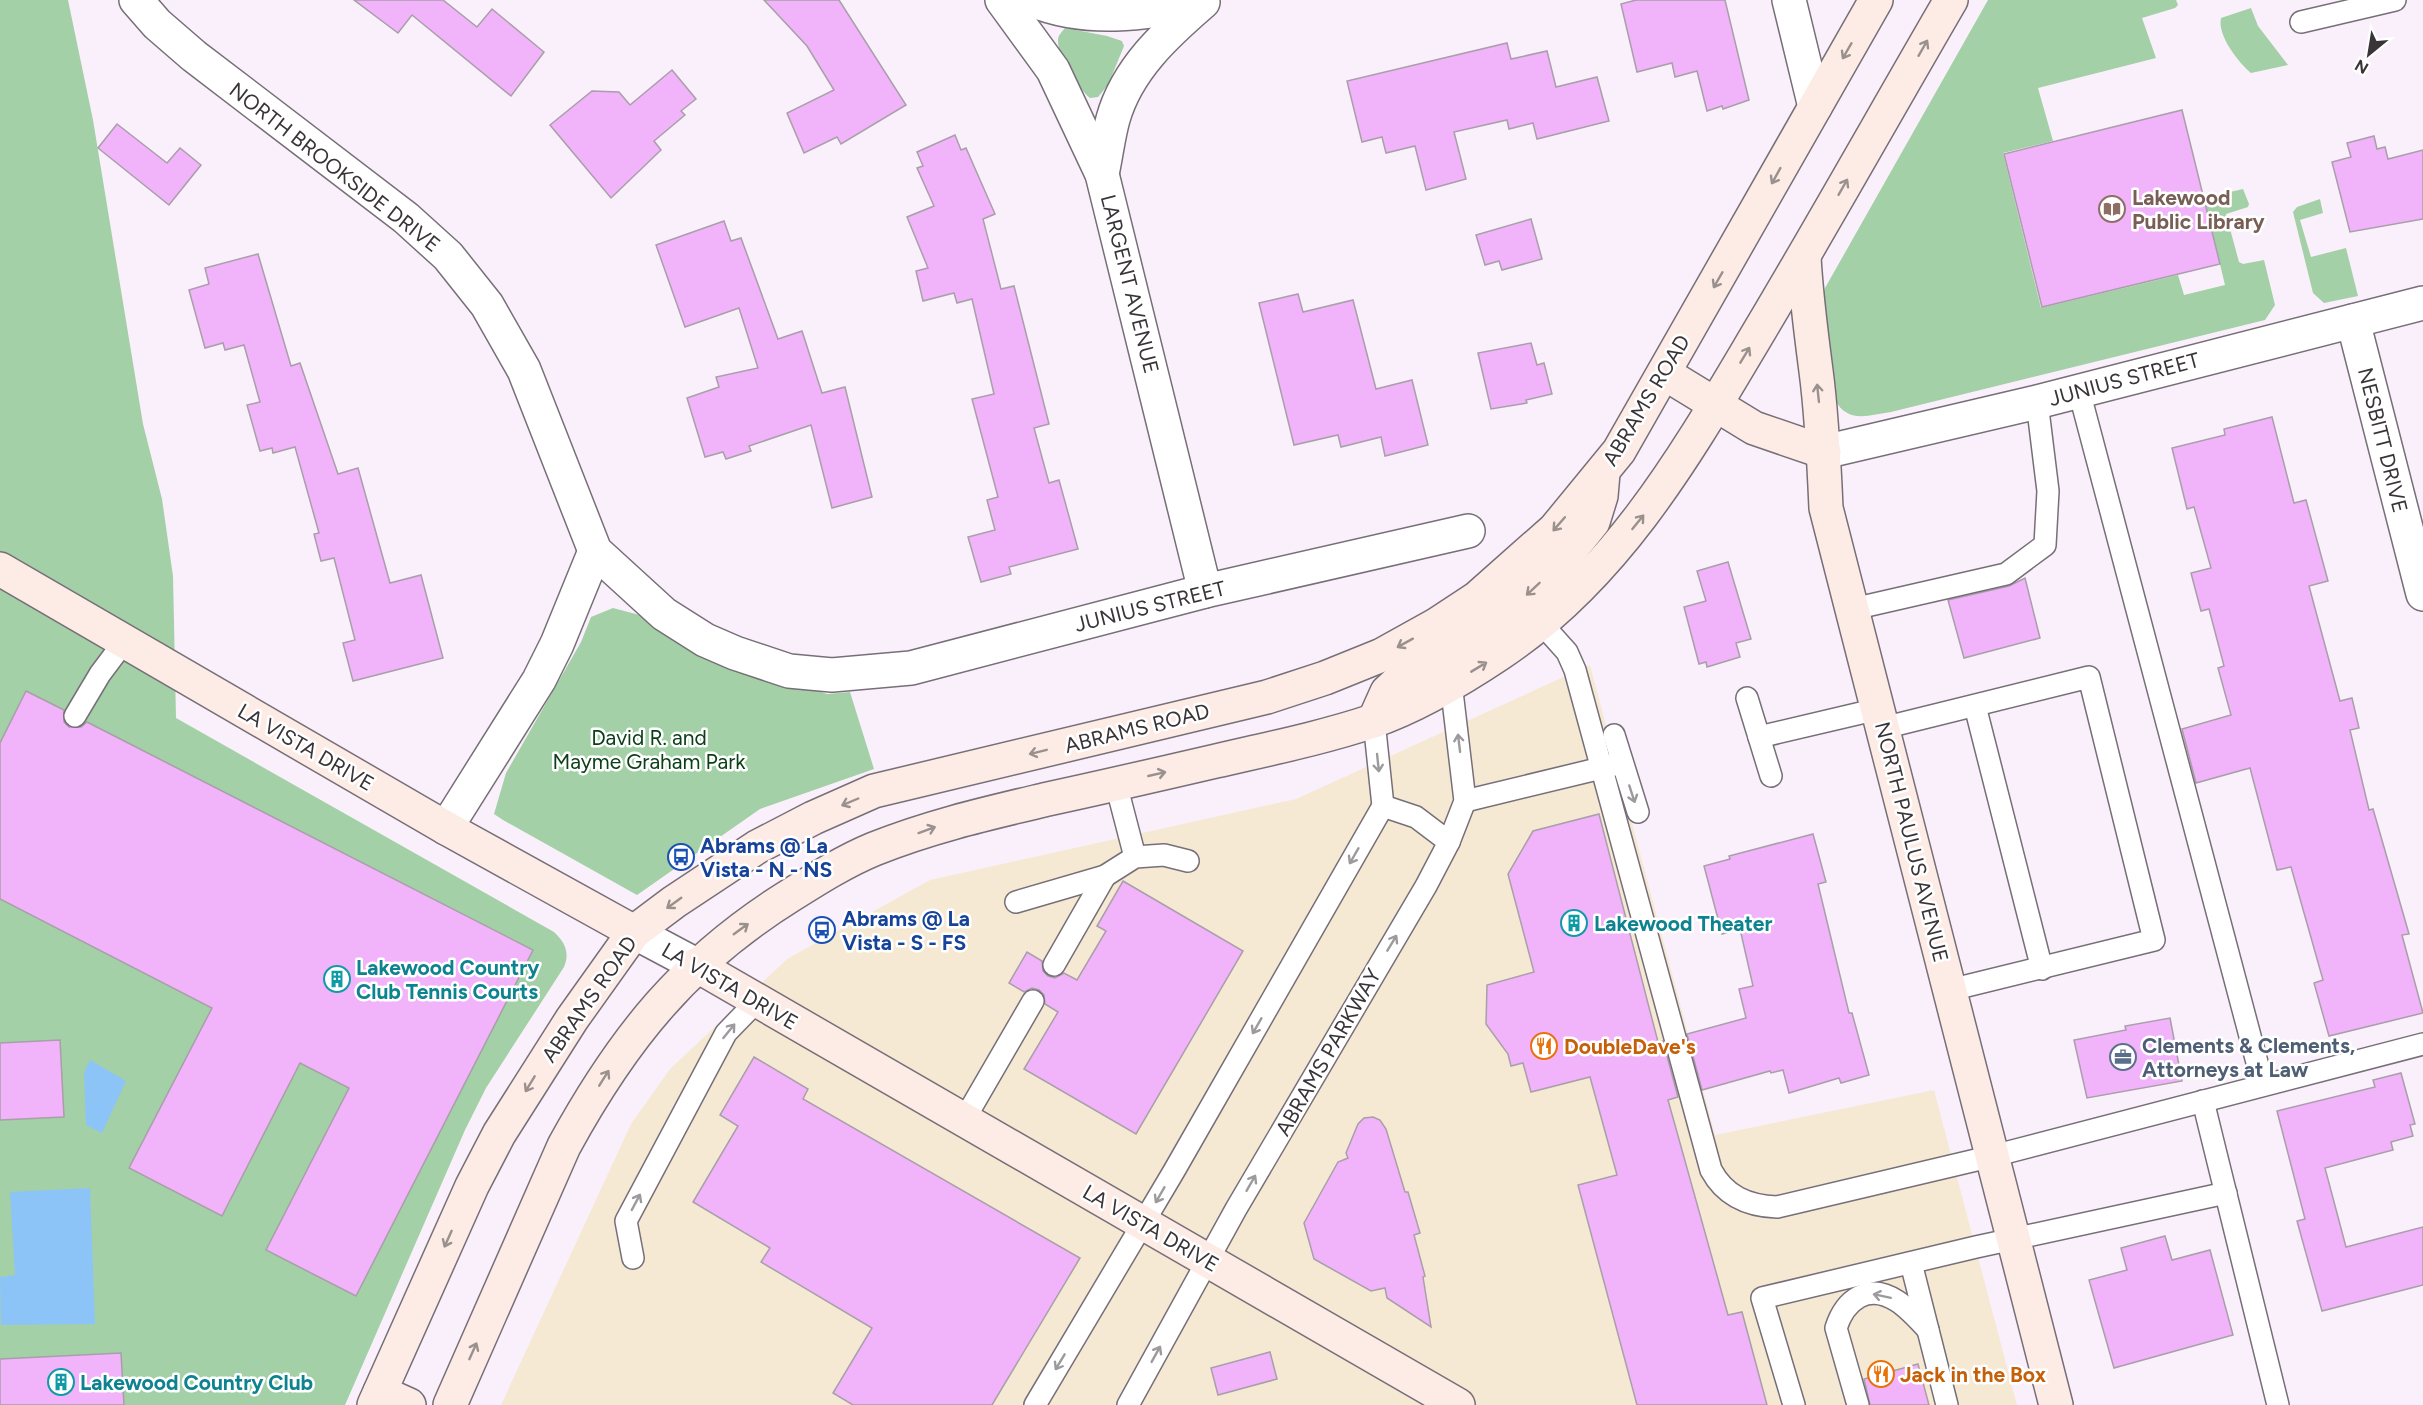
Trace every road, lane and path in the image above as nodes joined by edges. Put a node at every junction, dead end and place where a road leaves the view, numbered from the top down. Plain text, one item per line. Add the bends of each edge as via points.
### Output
1 (136, 0) edge
2 (1002, 0) edge
3 (1032, 0) edge
4 (1789, 0) edge
5 (1876, 0) edge
6 (1951, 0) edge
7 (2395, 0) edge
8 (1208, 1) edge
9 (2301, 22) dead end
10 (1815, 107) junction
11 (1102, 174) junction
12 (1804, 257) junction
13 (2423, 303) edge
14 (2353, 321) junction
15 (1664, 374) junction
16 (2079, 391) junction
17 (2037, 402) junction
18 (1715, 406) junction
19 (1824, 452) junction
20 (1603, 471) junction
21 (1468, 531) dead end
22 (595, 551) junction
23 (0, 569) edge
24 (1205, 591) junction
25 (2423, 594) edge
26 (1853, 609) junction
27 (1541, 623) junction
28 (124, 642) junction
29 (832, 675) joint
30 (1451, 683) junction
31 (1747, 698) dead end
32 (1975, 706) junction
33 (75, 716) dead end
34 (1881, 718) junction
35 (1374, 721) junction
36 (1614, 735) dead end
37 (1760, 737) junction
38 (1622, 763) junction
39 (1601, 767) junction
40 (1771, 776) dead end
41 (1116, 784) junction
42 (1465, 801) junction
43 (1383, 806) junction
44 (1638, 812) dead end
45 (446, 828) junction
46 (1449, 842) junction
47 (1135, 857) junction
48 (1188, 861) dead end
49 (1105, 876) junction
50 (1016, 902) dead end
51 (634, 932) junction
52 (696, 965) junction
53 (1054, 965) dead end
54 (2042, 969) junction
55 (1950, 990) junction
56 (757, 1001) junction
57 (1033, 1001) dead end
58 (2423, 1044) edge
59 (2263, 1085) junction
60 (2204, 1101) junction
61 (964, 1120) junction
62 (1993, 1156) junction
63 (2226, 1193) junction
64 (1143, 1224) junction
65 (2014, 1239) junction
66 (633, 1258) dead end
67 (1207, 1261) junction
68 (1911, 1263) junction
69 (1928, 1330) junction
70 (377, 1398) edge
71 (409, 1405) edge
72 (450, 1405) edge
73 (1035, 1405) edge
74 (1128, 1405) edge
75 (1458, 1405) edge
76 (1794, 1405) edge
77 (1858, 1405) edge
78 (1947, 1405) edge
79 (2056, 1405) edge
80 (2278, 1405) edge

1 - 22 street, NORTH BROOKSIDE DRIVE via 194,56 406,218 448,256 487,305 524,370
2 - 11 street, LARGENT AVENUE via 1053,70
3 - 8 street via 1049,7 1100,15 1142,13
4 - 10 street
5 -> 10 main road, ABRAMS ROAD
12 -> 6 main road
7 - 9 lane
8 - 11 street via 1148,53 1125,90 1113,118
10 -> 15 main road, ABRAMS ROAD
11 - 24 street, LARGENT AVENUE
18 -> 12 main road
19 -> 12 main road, NORTH PAULUS AVENUE via 1806,307
13 - 14 street, JUNIUS STREET
14 - 16 street, JUNIUS STREET
14 - 25 street, NESBITT DRIVE
15 - 18 main road
15 - 20 main road, ABRAMS ROAD
16 - 17 street, JUNIUS STREET
16 - 59 lane
17 - 19 street, JUNIUS STREET
17 - 26 lane via 2048,491 2045,545 2006,574
18 - 19 main road via 1754,428
27 -> 18 main road via 1592,575 1641,519
19 - 26 main road, NORTH PAULUS AVENUE via 1826,508
20 -> 35 main road via 1593,522 1565,557 1530,593 1429,664 1401,679 1387,692
20 -> 51 main road, ABRAMS ROAD via 1555,529 1477,598 1382,655 1267,696 874,792 756,847
21 - 24 street, JUNIUS STREET
22 - 29 street, NORTH BROOKSIDE DRIVE via 664,614 705,640 789,671
22 - 45 street via 539,680
23 - 28 main road, LA VISTA DRIVE
24 - 29 street, JUNIUS STREET via 911,668
26 - 34 main road, NORTH PAULUS AVENUE
30 -> 27 main road via 1500,654
27 - 39 lane via 1567,652 1575,669
28 - 33 lane
28 - 45 main road, LA VISTA DRIVE
30 - 35 main road via 1422,701
42 -> 30 lane, ABRAMS PARKWAY
31 - 37 lane
32 - 34 lane
32 - 54 lane
32 - 54 lane via 2089,677 2154,940
34 - 37 lane
34 - 55 main road, NORTH PAULUS AVENUE
41 -> 35 main road
35 -> 43 lane
36 - 38 lane
37 - 40 lane
38 - 39 lane
38 -> 44 lane
39 - 42 lane
39 - 62 lane via 1711,1170 1718,1183 1746,1203 1777,1208
41 - 47 lane
52 -> 41 main road via 770,908 872,850 950,822
42 - 46 lane, ABRAMS PARKWAY
43 - 46 lane via 1416,817
43 -> 64 lane
45 - 51 main road, LA VISTA DRIVE
67 -> 46 lane, ABRAMS PARKWAY
47 - 48 lane via 1164,855
47 - 49 lane
49 - 50 lane
49 - 53 lane
51 - 52 street, LA VISTA DRIVE
51 -> 70 main road, ABRAMS ROAD via 572,1019 499,1134
52 - 56 main road, LA VISTA DRIVE
72 -> 52 main road via 564,1146 585,1108 619,1054
54 - 55 lane
55 - 62 main road, NORTH PAULUS AVENUE
56 - 61 main road, LA VISTA DRIVE
66 -> 56 lane via 626,1221 726,1033
57 - 61 lane
58 - 59 lane
59 - 60 lane
60 - 62 lane
60 - 63 lane
61 - 64 main road, LA VISTA DRIVE
62 - 65 main road, NORTH PAULUS AVENUE
63 - 65 lane
63 - 80 lane
64 - 67 main road, LA VISTA DRIVE
64 -> 73 lane
65 - 68 lane
65 - 79 main road, NORTH PAULUS AVENUE
74 -> 67 lane, ABRAMS PARKWAY
67 - 75 main road, LA VISTA DRIVE
68 - 69 lane
68 - 76 lane via 1762,1298
69 -> 77 lane via 1897,1300 1883,1294 1856,1298 1847,1306 1836,1328
69 - 78 lane
70 - 71 main road

